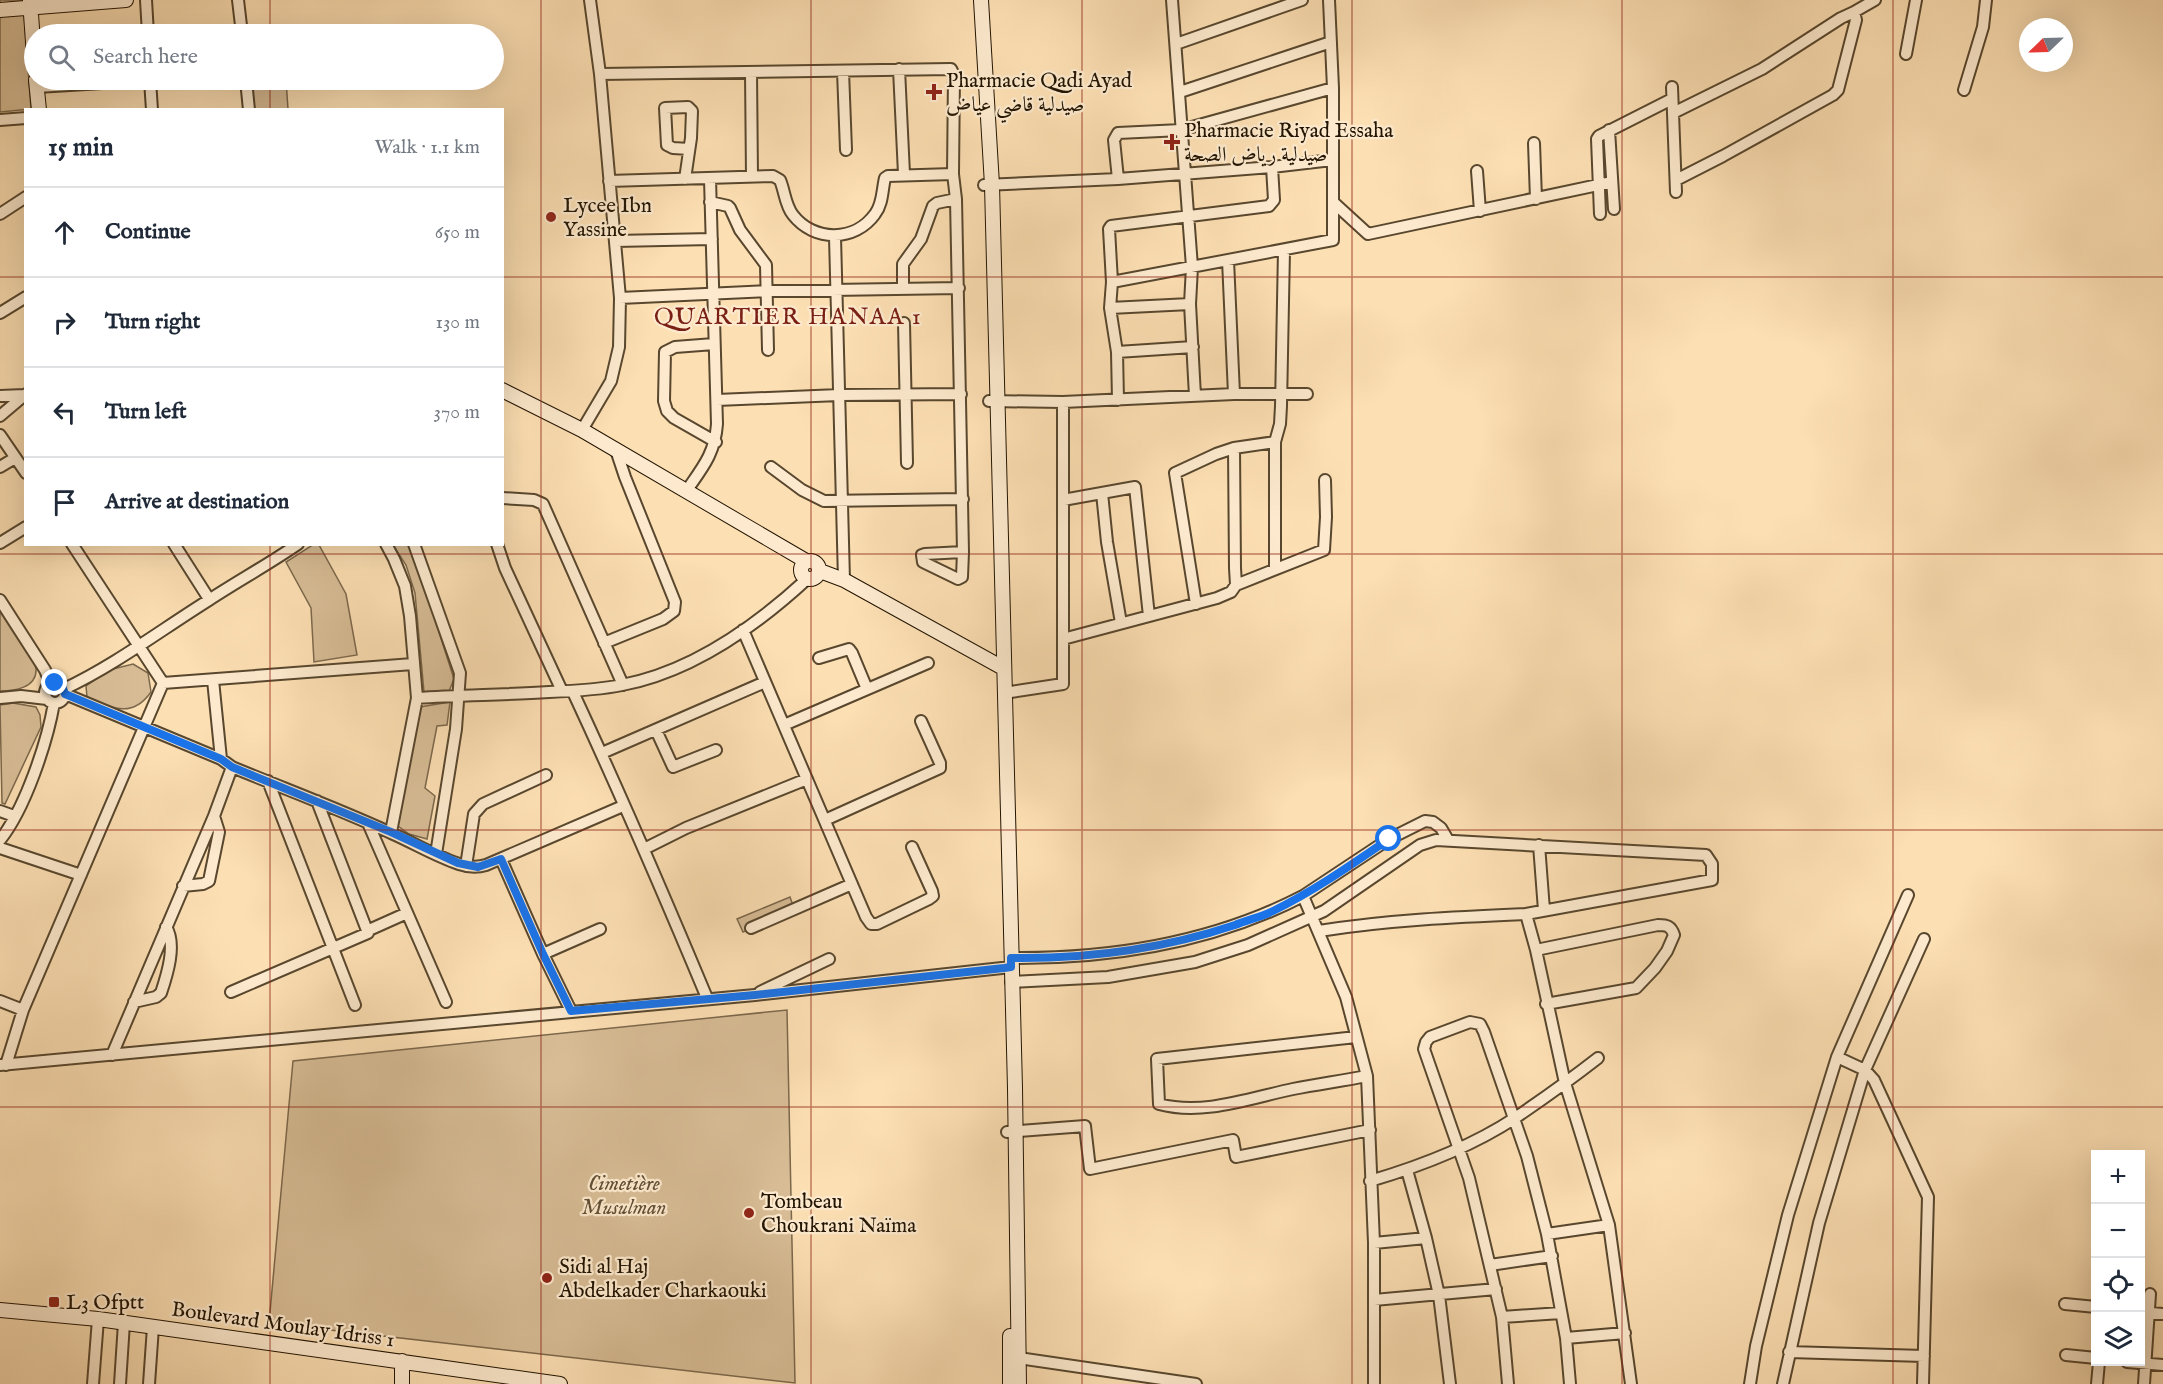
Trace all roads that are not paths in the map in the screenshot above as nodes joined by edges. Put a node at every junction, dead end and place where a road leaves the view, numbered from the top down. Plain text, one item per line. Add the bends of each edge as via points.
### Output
1 (126, 0) edge
2 (146, 0) edge
3 (238, 0) edge
4 (590, 0) edge
5 (973, 0) edge
6 (981, 0) edge
7 (1172, 0) edge
8 (1302, 0) edge
9 (1329, 0) edge
10 (1875, 0) edge
11 (1916, 0) edge
12 (1986, 0) edge
13 (30, 4) edge
14 (0, 10) edge
15 (1854, 12) junction
16 (32, 24) edge
17 (147, 24) edge
18 (241, 24) edge
19 (1331, 42) junction
20 (1176, 44) junction
21 (1906, 54) dead end
22 (899, 69) junction
23 (843, 71) junction
24 (751, 72) junction
25 (600, 74) junction
26 (1672, 87) dead end
27 (1332, 88) junction
28 (38, 90) edge
29 (151, 90) edge
30 (247, 90) edge
31 (1964, 90) dead end
32 (1180, 92) junction
33 (1672, 99) junction
34 (39, 108) edge
35 (152, 108) edge
36 (249, 108) edge
37 (1673, 113) junction
38 (24, 118) edge
39 (0, 120) edge
40 (1181, 130) junction
41 (1610, 130) junction
42 (1534, 143) dead end
43 (689, 149) dead end
44 (846, 150) dead end
45 (1332, 160) junction
46 (1272, 167) junction
47 (1477, 171) dead end
48 (904, 174) junction
49 (953, 174) junction
50 (1184, 174) junction
51 (752, 177) junction
52 (686, 179) junction
53 (710, 179) junction
54 (1118, 179) junction
55 (609, 181) junction
56 (1611, 182) junction
57 (988, 185) junction
58 (1598, 186) junction
59 (24, 198) edge
60 (956, 199) junction
61 (1536, 199) junction
62 (710, 201) junction
63 (1333, 202) junction
64 (1614, 209) dead end
65 (1480, 211) junction
66 (0, 214) edge
67 (1600, 214) dead end
68 (1188, 218) junction
69 (835, 237) junction
70 (712, 239) junction
71 (615, 241) junction
72 (1284, 250) junction
73 (1228, 260) junction
74 (1192, 267) junction
75 (1112, 282) junction
76 (959, 288) junction
77 (903, 289) junction
78 (838, 290) junction
79 (768, 291) junction
80 (713, 293) junction
81 (24, 298) edge
82 (620, 298) junction
83 (1190, 304) junction
84 (1110, 308) junction
85 (0, 313) edge
86 (904, 323) dead end
87 (714, 344) junction
88 (1193, 347) junction
89 (768, 350) dead end
90 (1117, 352) junction
91 (504, 391) edge
92 (24, 394) edge
93 (961, 394) junction
94 (1234, 394) junction
95 (1282, 394) junction
96 (1307, 394) dead end
97 (24, 395) edge
98 (838, 395) junction
99 (906, 395) junction
100 (0, 396) edge
101 (1195, 396) junction
102 (717, 400) junction
103 (1118, 400) junction
104 (993, 401) junction
105 (1063, 402) junction
106 (0, 416) edge
107 (582, 430) junction
108 (0, 435) edge
109 (716, 442) junction
110 (1275, 442) junction
111 (1234, 448) junction
112 (616, 450) junction
113 (15, 458) junction
114 (907, 464) dead end
115 (0, 467) edge
116 (771, 467) dead end
117 (24, 471) edge
118 (1325, 480) dead end
119 (687, 490) junction
120 (1102, 492) junction
121 (504, 498) edge
122 (963, 499) junction
123 (1063, 500) junction
124 (842, 501) junction
125 (24, 528) edge
126 (0, 543) edge
127 (73, 546) edge
128 (175, 546) edge
129 (387, 546) edge
130 (415, 546) edge
131 (498, 546) edge
132 (282, 549) edge
133 (963, 552) dead end
134 (806, 561) junction
135 (1275, 568) junction
136 (820, 572) junction
137 (807, 579) junction
138 (844, 580) junction
139 (1236, 585) junction
140 (209, 599) junction
141 (0, 600) edge
142 (1196, 604) junction
143 (1149, 616) junction
144 (1121, 623) junction
145 (743, 630) junction
146 (1063, 639) junction
147 (604, 643) junction
148 (138, 646) junction
149 (819, 658) dead end
150 (928, 663) dead end
151 (413, 664) junction
152 (999, 666) junction
153 (213, 680) junction
154 (765, 682) junction
155 (163, 683) junction
156 (49, 685) junction
157 (623, 685) junction
158 (867, 689) junction
159 (65, 692) junction
160 (568, 692) junction
161 (1004, 693) junction
162 (21, 696) junction
163 (457, 696) junction
164 (0, 698) edge
165 (417, 698) junction
166 (50, 701) junction
167 (921, 721) dead end
168 (784, 725) junction
169 (143, 728) junction
170 (656, 730) junction
171 (716, 750) dead end
172 (602, 753) junction
173 (221, 759) junction
174 (232, 767) junction
175 (1002, 768) junction
176 (546, 775) dead end
177 (807, 779) junction
178 (268, 781) junction
179 (317, 801) junction
180 (623, 806) junction
181 (0, 812) edge
182 (14, 816) junction
183 (214, 816) junction
184 (825, 820) junction
185 (368, 823) junction
186 (391, 832) junction
187 (0, 840) edge
188 (1448, 840) junction
189 (1539, 845) junction
190 (912, 847) dead end
191 (0, 848) edge
192 (645, 849) junction
193 (436, 854) junction
194 (501, 859) junction
195 (466, 866) junction
196 (81, 874) junction
197 (852, 884) junction
198 (183, 886) junction
199 (1908, 895) dead end
200 (1303, 896) junction
201 (1544, 910) junction
202 (407, 913) junction
203 (1526, 914) junction
204 (1312, 916) junction
205 (166, 927) junction
206 (751, 928) dead end
207 (600, 929) dead end
208 (369, 930) junction
209 (1319, 931) junction
210 (1924, 939) dead end
211 (333, 950) junction
212 (1536, 950) junction
213 (543, 954) junction
214 (829, 959) dead end
215 (1009, 969) junction
216 (231, 992) dead end
217 (755, 995) junction
218 (707, 998) junction
219 (0, 1001) edge
220 (135, 1002) junction
221 (446, 1002) dead end
222 (1546, 1004) junction
223 (355, 1005) dead end
224 (23, 1010) junction
225 (571, 1011) junction
226 (1356, 1037) junction
227 (112, 1055) junction
228 (1598, 1058) dead end
229 (1837, 1058) junction
230 (3, 1065) edge
231 (1864, 1070) junction
232 (1367, 1076) junction
233 (1565, 1083) junction
234 (1513, 1119) junction
235 (1371, 1130) junction
236 (1012, 1132) junction
237 (1458, 1149) junction
238 (1407, 1170) junction
239 (1370, 1181) junction
240 (1609, 1225) junction
241 (1547, 1234) junction
242 (1426, 1238) junction
243 (1374, 1243) junction
244 (1552, 1256) junction
245 (1490, 1265) junction
246 (1496, 1289) junction
247 (2150, 1294) dead end
248 (1439, 1295) junction
249 (1374, 1300) junction
250 (2066, 1304) dead end
251 (2091, 1306) edge
252 (0, 1310) edge
253 (2145, 1312) edge
254 (1561, 1313) junction
255 (2163, 1314) edge
256 (1502, 1317) junction
257 (98, 1319) junction
258 (124, 1323) junction
259 (153, 1327) junction
260 (1625, 1333) junction
261 (1566, 1338) junction
262 (1789, 1352) junction
263 (2066, 1355) dead end
264 (1924, 1356) junction
265 (1015, 1358) junction
266 (2091, 1358) edge
267 (402, 1361) junction
268 (2146, 1363) junction
269 (2163, 1365) edge
270 (2099, 1366) edge
271 (550, 1383) edge
272 (93, 1384) edge
273 (120, 1384) edge
274 (149, 1384) edge
275 (402, 1384) edge
276 (1010, 1384) edge
277 (1020, 1384) edge
278 (1196, 1384) edge
279 (1374, 1384) edge
280 (1450, 1384) edge
281 (1508, 1384) edge
282 (1570, 1384) edge
283 (1631, 1384) edge
284 (1750, 1384) edge
285 (1783, 1384) edge
286 (1923, 1384) edge
287 (2097, 1384) edge
288 (2144, 1384) edge

1 - 13 main road
2 - 17 street
3 - 18 street
4 - 25 street
5 - 57 main road
6 - 57 main road
7 - 20 street
8 - 20 street
9 - 19 street
10 - 15 street
11 - 21 street
12 - 31 street via 1983,27
13 - 14 main road
13 - 16 main road
15 - 37 street via 1762,69
15 - 37 street via 1856,20 1838,90 1833,95 1676,186
19 - 27 street
19 - 32 street
20 - 32 street
22 - 23 street
22 - 48 street
22 - 49 street via 953,71
23 - 24 street
23 - 44 street
24 - 25 street
24 - 51 street
25 - 55 street
26 - 33 street
27 - 40 street
27 - 45 street
28 - 34 main road
29 - 35 street
30 - 36 street
32 - 40 street
33 - 37 street
33 - 41 street
38 - 39 street
40 - 50 street
40 - 54 street via 1118,133 1114,140
41 - 56 street
41 - 58 street via 1597,139
42 - 61 street
43 - 52 street
45 - 46 street
45 - 63 street
46 - 50 street
46 - 68 street via 1274,200 1269,206
47 - 65 street
48 - 49 street
48 - 69 street via 885,178 874,216 855,230
49 - 60 street
50 - 54 street
50 - 68 street
51 - 53 street
51 - 69 street via 777,177 786,203 800,223
52 - 53 street
52 - 55 street
53 - 62 street
54 - 57 street
55 - 71 street
56 - 58 street
56 - 64 street
57 - 104 main road
58 - 61 street
58 - 67 street
59 - 66 street
60 - 76 street
60 - 77 street via 933,206 921,239 903,264
61 - 65 street
62 - 70 street
62 - 79 street via 730,208 740,230 766,265
63 - 65 street via 1368,234
63 - 72 street via 1333,240
68 - 74 street
68 - 75 street via 1111,226
69 - 78 street
70 - 71 street
70 - 80 street
71 - 82 street
72 - 73 street
72 - 95 street
73 - 74 street
73 - 94 street
74 - 75 street
74 - 83 street
75 - 84 street
76 - 77 street
76 - 93 street
77 - 78 street
78 - 79 street
78 - 98 street
79 - 80 street
79 - 89 street
80 - 82 street
80 - 87 street
81 - 85 street
82 - 107 street via 619,347 611,381
83 - 84 street
83 - 88 street
84 - 90 street
86 - 99 street
87 - 102 street
87 - 109 street via 675,346 665,352 664,401 674,418
88 - 90 street
88 - 101 street
90 - 103 street
91 - 107 main road
92 - 100 street
93 - 99 street
93 - 122 street
94 - 95 street
94 - 101 street
95 - 96 street
95 - 110 street
97 - 106 street
98 - 99 street
98 - 102 street
98 - 124 street
99 - 114 street
101 - 103 street
102 - 109 street
103 - 105 street
104 - 105 street
104 - 152 main road
105 - 123 street
107 - 112 main road
108 - 113 street
109 - 119 street
110 - 111 street
110 - 135 street
111 - 139 street
111 - 142 street via 1175,473
112 - 119 main road
112 - 147 street via 675,602 674,611 663,619
113 - 115 street
113 - 117 street
116 - 124 street via 815,497
118 - 135 street via 1324,550
119 - 134 main road
120 - 123 street
120 - 143 street via 1135,487
120 - 144 street
121 - 147 street via 543,504
122 - 124 street
122 - 133 street
123 - 146 street
124 - 138 street
125 - 126 street
127 - 148 street
128 - 140 street
129 - 151 street via 405,586
130 - 163 street via 460,673
131 - 160 street
132 - 140 street
134 - 136 main road via 816,563
134 - 137 main road via 801,573
135 - 139 street
136 - 137 main road
136 - 138 main road
137 - 145 street
138 - 152 main road
139 - 142 street via 1227,594
140 - 148 street
141 - 156 street via 45,670
142 - 143 street
143 - 144 street
144 - 146 street
145 - 154 street
145 - 157 street via 696,659
146 - 161 street via 1063,684
147 - 157 street
148 - 155 street
148 - 159 street
149 - 158 street via 849,649
150 - 158 street
151 - 153 street
151 - 165 street
152 - 161 main road
152 - 175 main road
153 - 155 street
153 - 173 street
154 - 168 street
154 - 170 street
155 - 169 street
156 - 159 street via 59,684
156 - 162 street
156 - 166 street via 45,695
157 - 160 street
158 - 168 street
159 - 166 street via 61,701
159 - 169 street
160 - 163 street
160 - 172 street
161 - 175 main road
162 - 164 street
162 - 166 street
163 - 165 street
163 - 193 street via 456,729
165 - 186 street
166 - 182 street via 49,730
167 - 184 street via 940,768
168 - 177 street
169 - 173 street
169 - 196 street
170 - 171 street via 673,768
170 - 172 street
172 - 180 street
173 - 174 street
174 - 178 street
174 - 183 street
175 - 215 main road
176 - 195 street via 477,808
177 - 184 street
177 - 192 street via 686,828
178 - 179 street
178 - 211 street
179 - 185 street
179 - 208 street
180 - 192 street
180 - 194 street
181 - 182 street
182 - 187 street
183 - 198 street
183 - 198 street via 219,832 209,881
184 - 197 street
185 - 186 street
185 - 202 street
186 - 193 street
188 - 189 street
188 - 200 street via 1442,828 1425,821 1389,839
188 - 204 street via 1420,845
189 - 201 street
189 - 201 street via 1698,854 1706,855 1712,864 1712,880
190 - 197 street via 932,891 929,899 871,924
191 - 196 street
192 - 218 street
193 - 195 street
194 - 195 street via 478,867
194 - 213 street
196 - 224 street
197 - 206 street
198 - 205 street
199 - 229 street
200 - 204 street
200 - 215 street via 1271,912 1204,935
201 - 203 street
202 - 208 street
202 - 221 street
203 - 209 street via 1424,919
203 - 212 street
204 - 209 street
204 - 215 street via 1248,945 1194,962 1108,976
205 - 220 street
205 - 220 street via 171,945 161,993
207 - 213 street
208 - 211 street via 367,935
209 - 226 street via 1346,997
210 - 231 street
211 - 216 street
211 - 223 street
212 - 222 street
212 - 222 street via 1658,925 1667,925 1674,935 1655,968 1636,988
213 - 225 street
214 - 217 street
215 - 217 street
215 - 236 main road
217 - 218 street
218 - 225 street
219 - 224 street
220 - 227 street
222 - 233 street
224 - 230 street
225 - 227 street
226 - 232 street
226 - 232 street via 1157,1059 1159,1104 1201,1107
227 - 230 street
228 - 233 street
229 - 231 street
229 - 284 street via 1788,1215
231 - 262 street via 1819,1223
231 - 264 street via 1874,1080 1928,1197
232 - 235 street
233 - 234 street
233 - 240 street
234 - 237 street
234 - 237 street via 1480,1024 1470,1022 1430,1037 1425,1057
234 - 241 street
235 - 236 street via 1236,1157 1233,1140 1090,1169 1085,1126
235 - 239 street
236 - 265 main road
237 - 238 street
237 - 245 street
238 - 239 street
238 - 242 street
239 - 243 street
240 - 241 street
240 - 260 street
241 - 244 street
242 - 243 street
242 - 248 street
243 - 249 street
244 - 245 street
244 - 254 street
245 - 246 street
246 - 248 street
246 - 256 street
247 - 253 street
248 - 249 street
248 - 280 street
249 - 279 street
250 - 251 street
252 - 257 main road, Boulevard Moulay Idriss 1
253 - 255 street
253 - 268 street
254 - 256 street
254 - 261 street
256 - 281 street
257 - 258 main road, Boulevard Moulay Idriss 1
257 - 272 street
258 - 259 main road, Boulevard Moulay Idriss 1
258 - 273 street
259 - 267 main road, Boulevard Moulay Idriss 1
259 - 274 street
260 - 261 street
260 - 283 street
261 - 282 street
262 - 264 street
262 - 285 street
263 - 266 street
264 - 286 street
265 - 276 main road
265 - 277 main road
265 - 278 street
267 - 271 main road, Boulevard Moulay Idriss 1
267 - 275 main road
268 - 269 street
268 - 288 street
270 - 287 street

